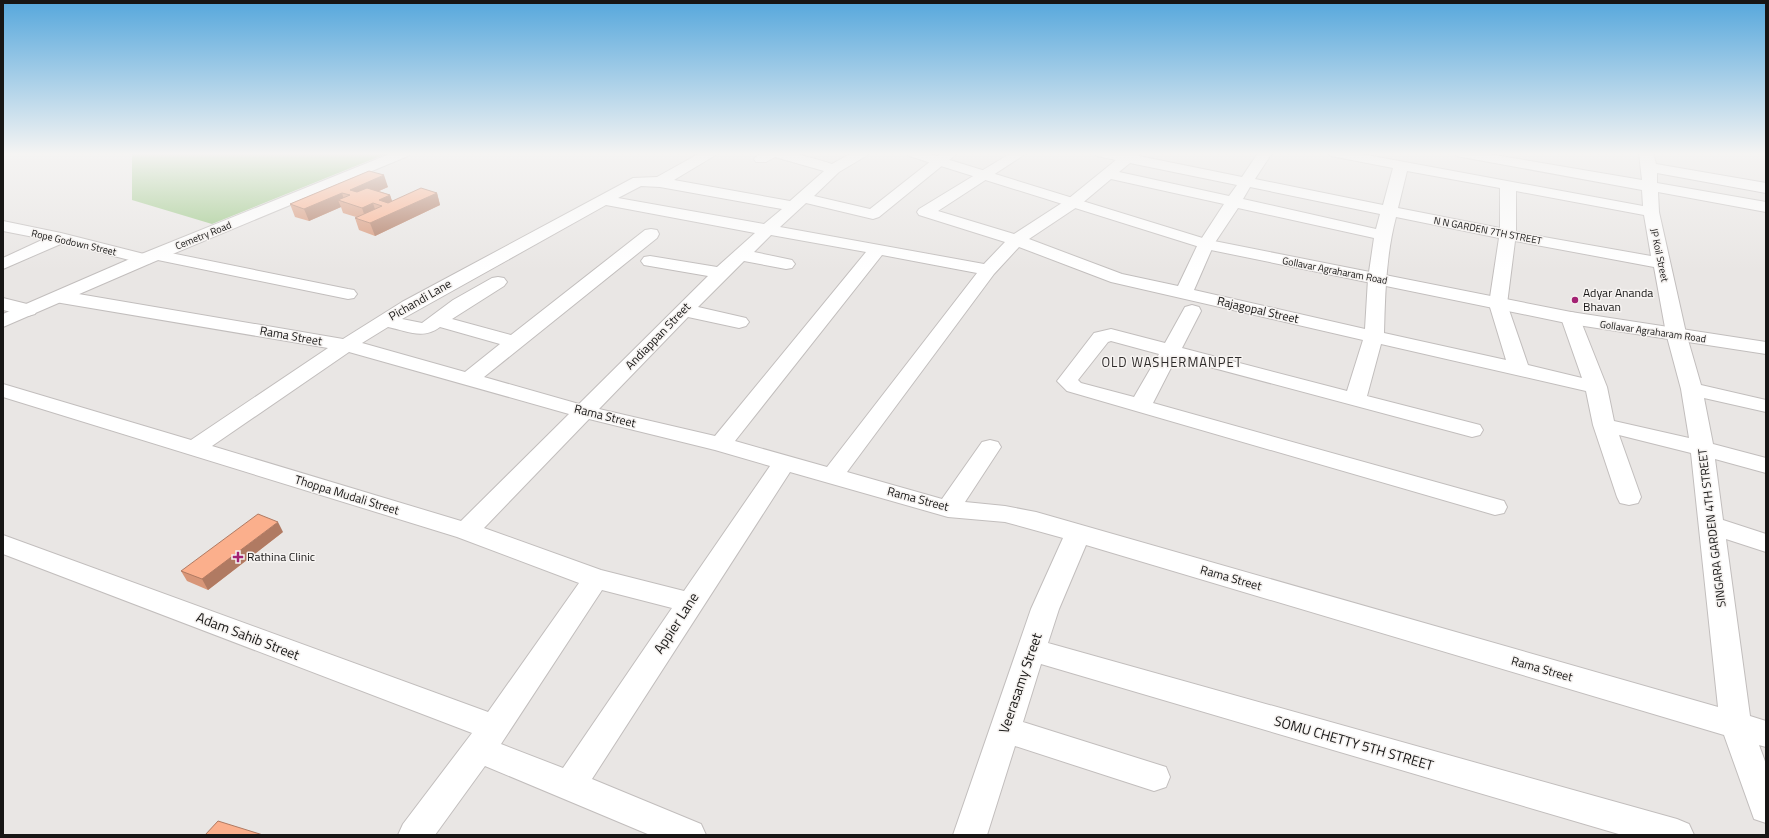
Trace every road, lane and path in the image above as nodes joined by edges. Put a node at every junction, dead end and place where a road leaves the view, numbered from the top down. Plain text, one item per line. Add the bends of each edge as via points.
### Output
1 (307, 192) edge
2 (619, 192) edge
3 (730, 192) edge
4 (809, 192) edge
5 (899, 192) edge
6 (957, 192) edge
7 (1041, 192) edge
8 (1086, 192) edge
9 (1188, 192) edge
10 (1239, 192) edge
11 (1301, 192) edge
12 (1394, 192) edge
13 (1508, 192) edge
14 (1546, 192) edge
15 (1651, 192) edge
16 (1684, 192) edge
17 (605, 200) junction
18 (798, 202) junction
19 (1074, 202) junction
20 (1232, 202) junction
21 (1766, 207) edge
22 (1390, 210) junction
23 (1651, 212) junction
24 (3, 226) edge
25 (766, 231) junction
26 (651, 234) dead end
27 (1383, 235) junction
28 (1508, 235) junction
29 (62, 238) junction
30 (1016, 240) junction
31 (1206, 244) junction
32 (878, 249) junction
33 (742, 255) junction
34 (151, 257) junction
35 (650, 261) dead end
36 (1662, 263) junction
37 (3, 264) edge
38 (786, 264) dead end
39 (988, 270) junction
40 (721, 273) junction
41 (1377, 278) junction
42 (498, 282) dead end
43 (1184, 293) junction
44 (348, 294) dead end
45 (61, 297) junction
46 (3, 304) edge
47 (1498, 304) junction
48 (28, 310) junction
49 (683, 310) junction
50 (1192, 311) dead end
51 (1571, 318) junction
52 (436, 320) junction
53 (3, 321) edge
54 (384, 321) junction
55 (739, 322) dead end
56 (1676, 333) junction
57 (1374, 336) junction
58 (513, 342) junction
59 (346, 345) junction
60 (1766, 348) edge
61 (1171, 351) junction
62 (1520, 371) junction
63 (467, 380) junction
64 (1596, 387) junction
65 (1692, 389) junction
66 (3, 390) edge
67 (1355, 399) junction
68 (1141, 405) junction
69 (1766, 406) edge
70 (585, 412) junction
71 (1604, 425) junction
72 (1472, 430) dead end
73 (720, 444) junction
74 (990, 447) dead end
75 (194, 448) junction
76 (1702, 448) junction
77 (785, 462) junction
78 (1766, 466) edge
79 (833, 475) junction
80 (1629, 497) dead end
81 (1495, 507) dead end
82 (948, 509) junction
83 (1710, 525) junction
84 (466, 531) junction
85 (1078, 533) junction
86 (1766, 543) edge
87 (3, 544) edge
88 (596, 579) junction
89 (690, 603) junction
90 (1030, 650) junction
91 (1736, 726) junction
92 (1004, 729) junction
93 (1766, 734) edge
94 (486, 739) junction
95 (1154, 777) dead end
96 (570, 785) junction
97 (1766, 808) edge
98 (415, 835) edge
99 (689, 835) edge
100 (970, 835) edge
101 (1677, 835) edge

1 - 34 street, Cemetry Road
2 - 17 street, Pichandi Lane
3 - 18 street, Pichandi Lane
4 - 18 street, Andiappan Street
5 - 18 street, Pichandi Lane via 873,214
6 - 30 street, Rajagopal Street via 925,212
7 - 19 street, Gollavar Agraharam Road
8 - 19 street
9 - 20 street
10 - 20 street
11 - 22 street, N N GARDEN 7TH STREET
12 - 22 street
13 - 28 street
14 - 23 street
15 - 23 street, JP Koil Street
16 - 21 street
17 - 25 street
17 - 54 street, Pichandi Lane
18 - 25 street, Andiappan Street
19 - 30 street
19 - 31 street, Gollavar Agraharam Road
20 - 27 street
20 - 31 street
22 - 27 street
22 - 28 street, N N GARDEN 7TH STREET
23 - 36 street, JP Koil Street
24 - 29 street, Rope Godown Street
25 - 32 street
25 - 33 street, Andiappan Street
26 - 58 street
27 - 41 street
28 - 36 street, N N GARDEN 7TH STREET
28 - 47 street
29 - 34 street, Rope Godown Street
29 - 37 street
30 - 39 street
30 - 43 street, Rajagopal Street via 1116,278
31 - 41 street, Gollavar Agraharam Road
31 - 43 street
32 - 39 street
32 - 73 street
33 - 38 street
33 - 40 street, Andiappan Street
34 - 44 street, Rope Godown Street
34 - 45 street, Cemetry Road
35 - 40 street
36 - 56 street, JP Koil Street
39 - 79 street
40 - 49 street, Andiappan Street
41 - 47 street, Gollavar Agraharam Road
41 - 57 street
42 - 52 street
43 - 57 street, Rajagopal Street
45 - 48 street, Cemetry Road
45 - 59 street, Rama Street
46 - 48 street
47 - 51 street, Gollavar Agraharam Road
47 - 62 street
48 - 53 street, Cemetry Road
49 - 55 street
49 - 70 street, Andiappan Street
50 - 61 street
51 - 56 street, Gollavar Agraharam Road
51 - 64 street
52 - 54 street via 425,329
52 - 58 street
54 - 59 street, Pichandi Lane
56 - 60 street, Gollavar Agraharam Road
56 - 65 street, SINGARA GARDEN 4TH STREET
57 - 62 street, Rajagopal Street
57 - 67 street
58 - 63 street
59 - 63 street, Rama Street
59 - 75 street, Pichandi Lane
61 - 67 street
61 - 68 street
61 - 68 street via 1105,335 1067,381 1074,387
62 - 64 street, Rajagopal Street
63 - 70 street, Rama Street
64 - 71 street
65 - 69 street
65 - 76 street, SINGARA GARDEN 4TH STREET
66 - 75 street, Thoppa Mudali Street
67 - 72 street
68 - 81 street
70 - 73 street, Rama Street
70 - 84 street, Andiappan Street
71 - 76 street
71 - 80 street
73 - 77 street, Rama Street
74 - 82 street
75 - 84 street, Thoppa Mudali Street
76 - 78 street
76 - 83 street, SINGARA GARDEN 4TH STREET
77 - 79 street, Rama Street
77 - 89 street, Appier Lane
79 - 82 street, Rama Street
82 - 85 street, Rama Street via 1005,514 1036,520
83 - 86 street
83 - 91 street, SINGARA GARDEN 4TH STREET
84 - 88 street, Thoppa Mudali Street
85 - 90 street, Veerasamy Street
85 - 91 street, Rama Street
87 - 94 street, Adam Sahib Street
88 - 89 street, Thoppa Mudali Street
88 - 94 street
89 - 96 street, Appier Lane
90 - 92 street, Veerasamy Street
90 - 101 street, SOMU CHETTY 5TH STREET
91 - 93 street, Rama Street
91 - 97 street, SINGARA GARDEN 4TH STREET
92 - 95 street
92 - 100 street, Veerasamy Street
94 - 96 street, Adam Sahib Street
94 - 98 street
96 - 99 street, Adam Sahib Street

